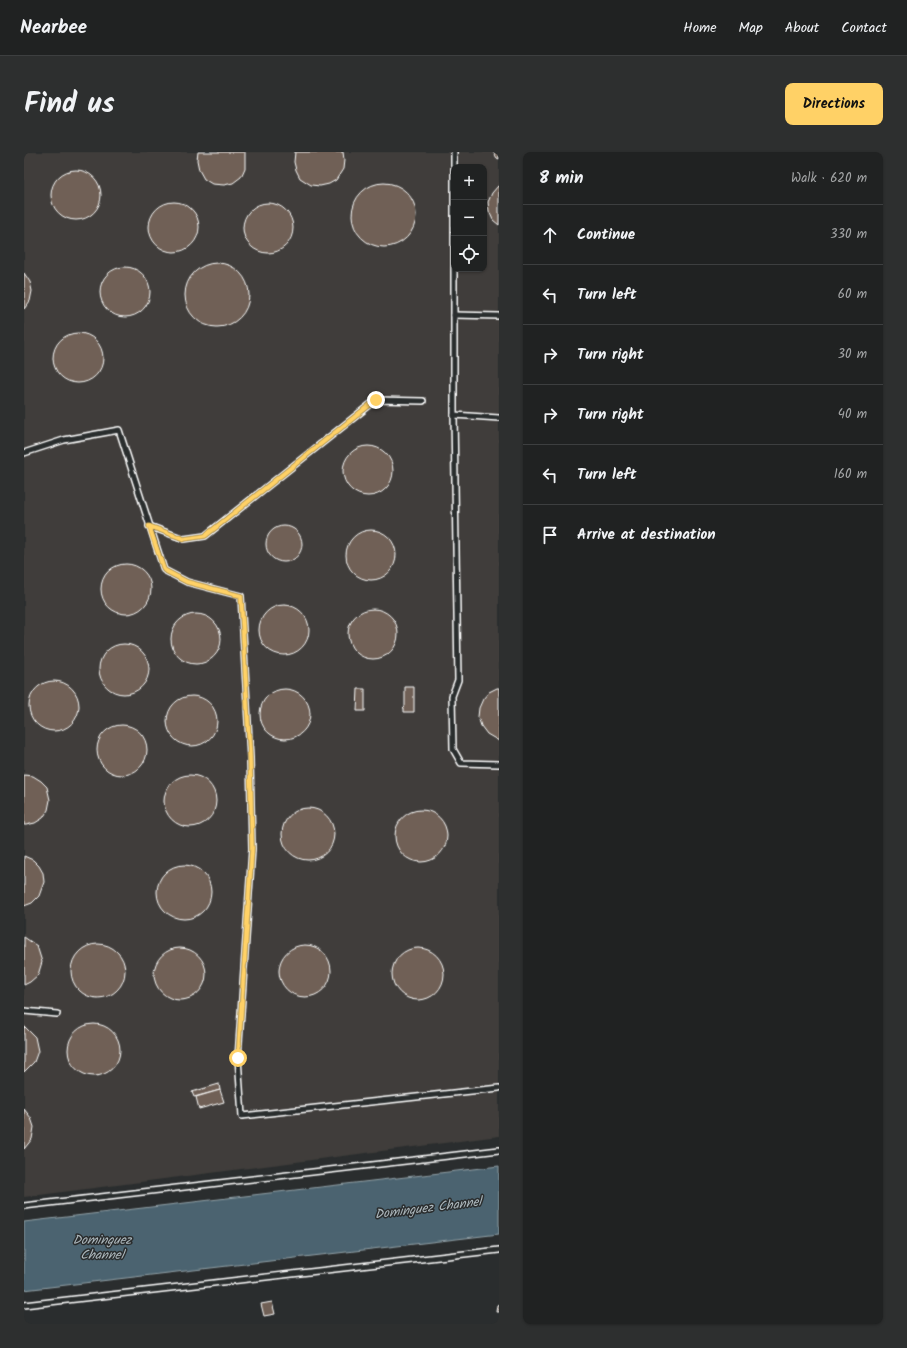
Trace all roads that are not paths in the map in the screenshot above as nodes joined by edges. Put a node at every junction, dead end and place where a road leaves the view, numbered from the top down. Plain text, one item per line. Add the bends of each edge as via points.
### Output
1 (454, 152) edge
2 (454, 315) junction
3 (499, 316) edge
4 (423, 401) dead end
5 (454, 415) junction
6 (499, 418) edge
7 (24, 453) edge
8 (149, 526) junction
9 (499, 764) edge
10 (24, 1011) edge
11 (57, 1014) dead end
12 (499, 1088) edge
13 (499, 1150) edge
14 (24, 1206) edge
15 (499, 1250) edge
16 (24, 1305) edge

1 - 2 lane
2 - 3 lane
2 - 5 lane
4 - 8 lane via 376,400 205,536 184,539
5 - 6 lane
5 - 9 lane via 458,680 452,696 453,749 461,763
7 - 8 lane via 64,440 119,430
8 - 12 lane via 164,570 187,582 241,596 252,848 238,1058 242,1116
10 - 11 lane
13 - 14 lane
15 - 16 lane

